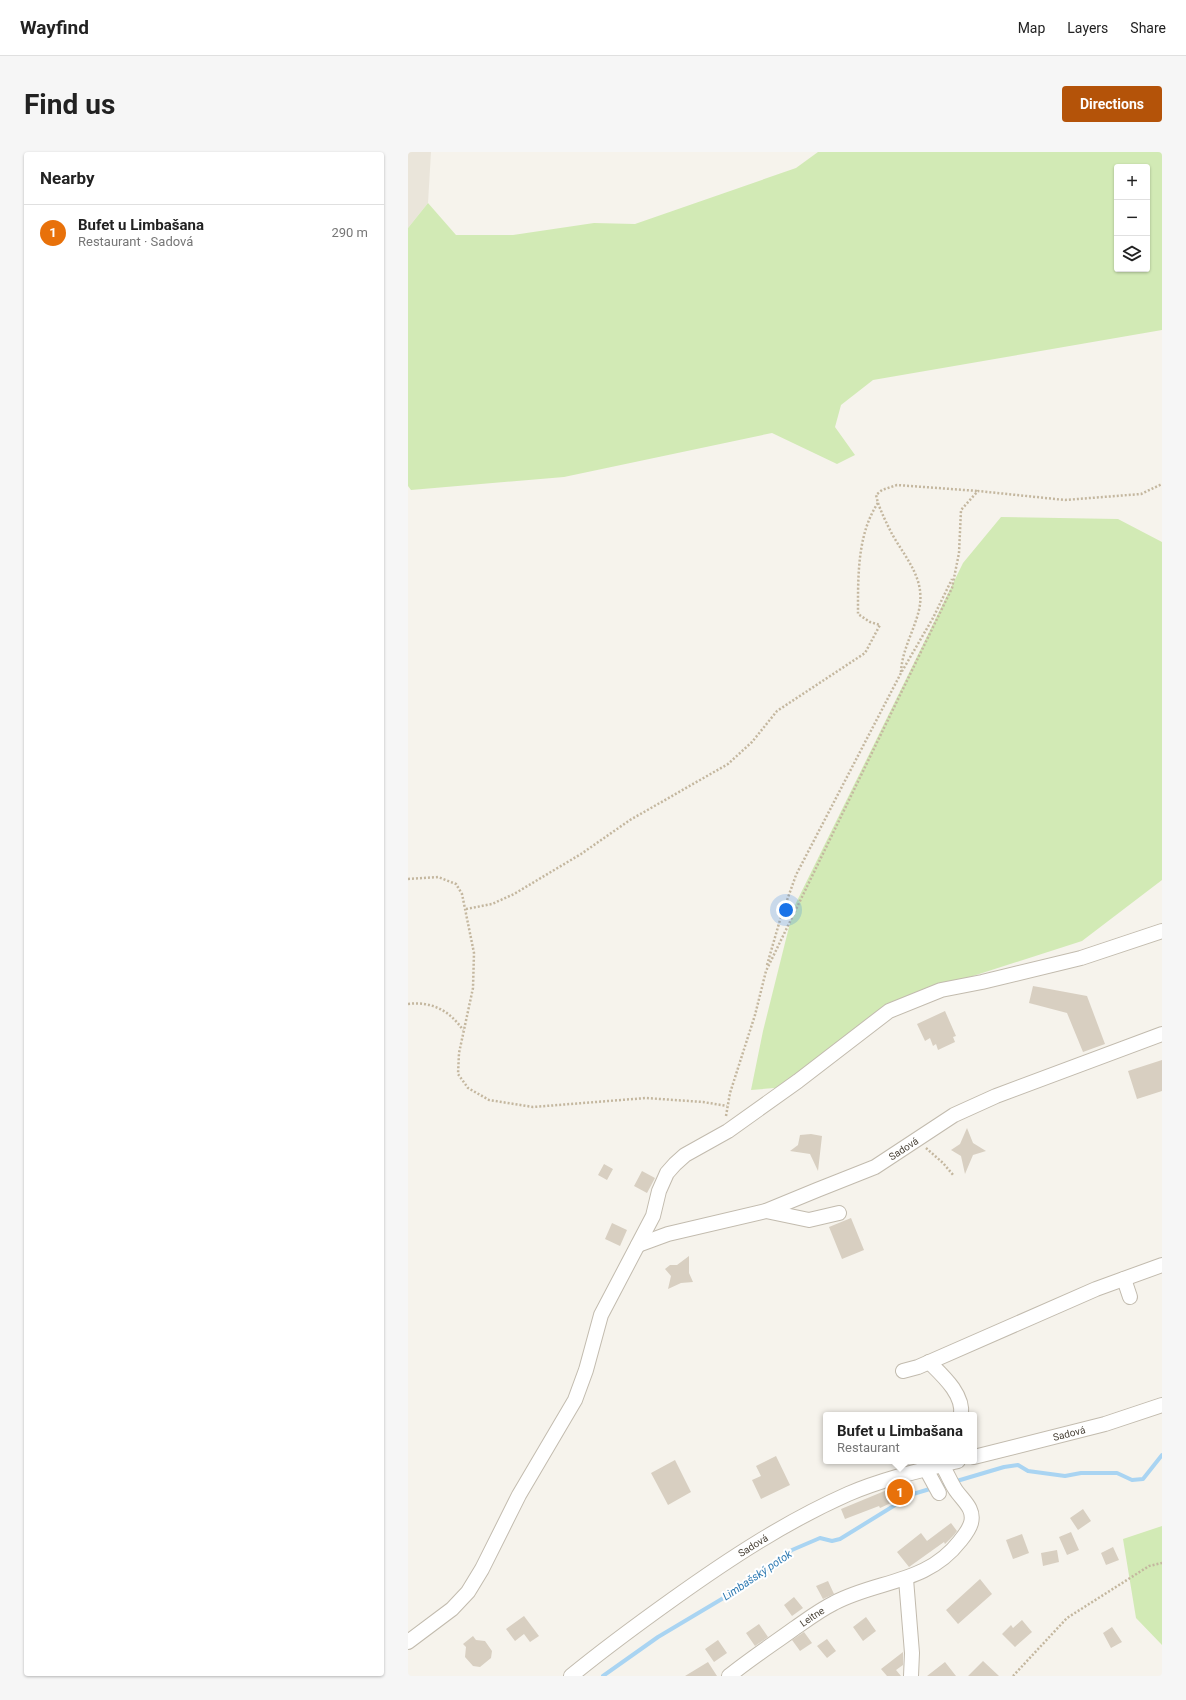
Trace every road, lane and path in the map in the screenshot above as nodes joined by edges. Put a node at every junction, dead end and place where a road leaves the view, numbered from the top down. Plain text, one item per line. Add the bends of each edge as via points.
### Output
1 (1162, 484) edge
2 (978, 491) junction
3 (878, 504) junction
4 (955, 573) junction
5 (901, 673) junction
6 (408, 879) edge
7 (466, 909) junction
8 (1162, 931) edge
9 (766, 971) junction
10 (408, 1004) edge
11 (463, 1030) junction
12 (1162, 1034) edge
13 (728, 1106) junction
14 (728, 1131) junction
15 (913, 1142) junction
16 (954, 1176) dead end
17 (766, 1211) junction
18 (839, 1213) dead end
19 (638, 1245) junction
20 (1162, 1265) edge
21 (1124, 1279) junction
22 (1130, 1297) dead end
23 (929, 1362) junction
24 (903, 1371) dead end
25 (1162, 1405) edge
26 (962, 1412) edge
27 (977, 1456) edge
28 (940, 1464) edge
29 (943, 1464) edge
30 (926, 1469) junction
31 (937, 1488) dead end
32 (1162, 1563) edge
33 (906, 1579) junction
34 (408, 1642) edge
35 (571, 1676) edge
36 (729, 1676) edge
37 (911, 1676) edge
38 (1013, 1676) edge

1 - 2 path via 1141,494 1065,500
2 - 3 path via 897,485 876,495
2 - 4 path via 961,510 959,554
3 - 5 path via 892,534 914,569 921,591 919,610 901,660
3 - 7 path via 871,512 858,577 858,614 870,622 880,624 865,653 777,711 752,742 728,764 630,820 581,854 514,894 492,904
4 - 5 path via 933,618
4 - 9 path via 952,588 922,653 870,754
5 - 9 path via 796,875
6 - 7 path via 438,877 456,884
7 - 11 path via 474,953 473,988
8 - 14 street via 1081,958 941,990 889,1011
9 - 13 path via 756,1015
10 - 11 path via 416,1003 443,1009 456,1019
11 - 13 path via 458,1074 468,1088 489,1100 533,1108 646,1098
12 - 15 street, Sadová via 996,1096 954,1115
13 - 14 path
14 - 19 street via 685,1155 667,1174 659,1191 653,1216
15 - 16 path via 927,1148
15 - 17 street, Sadová via 875,1167
17 - 18 street via 809,1220
17 - 19 street, Sadová via 668,1234
19 - 34 street via 601,1315 575,1400 519,1495 482,1569 468,1592 452,1609
20 - 21 street
21 - 22 street
21 - 23 street
23 - 24 street
23 - 26 street via 957,1395
25 - 27 street, Sadová via 1106,1424
28 - 30 street, Sadová
29 - 33 street, Leitne via 952,1482 969,1506 972,1513 971,1522 953,1550 929,1569
30 - 31 street
30 - 35 street, Sadová via 850,1493 771,1532 684,1591
32 - 38 path via 1149,1566 1067,1618
33 - 36 street, Leitne via 834,1603
33 - 37 street via 912,1653

